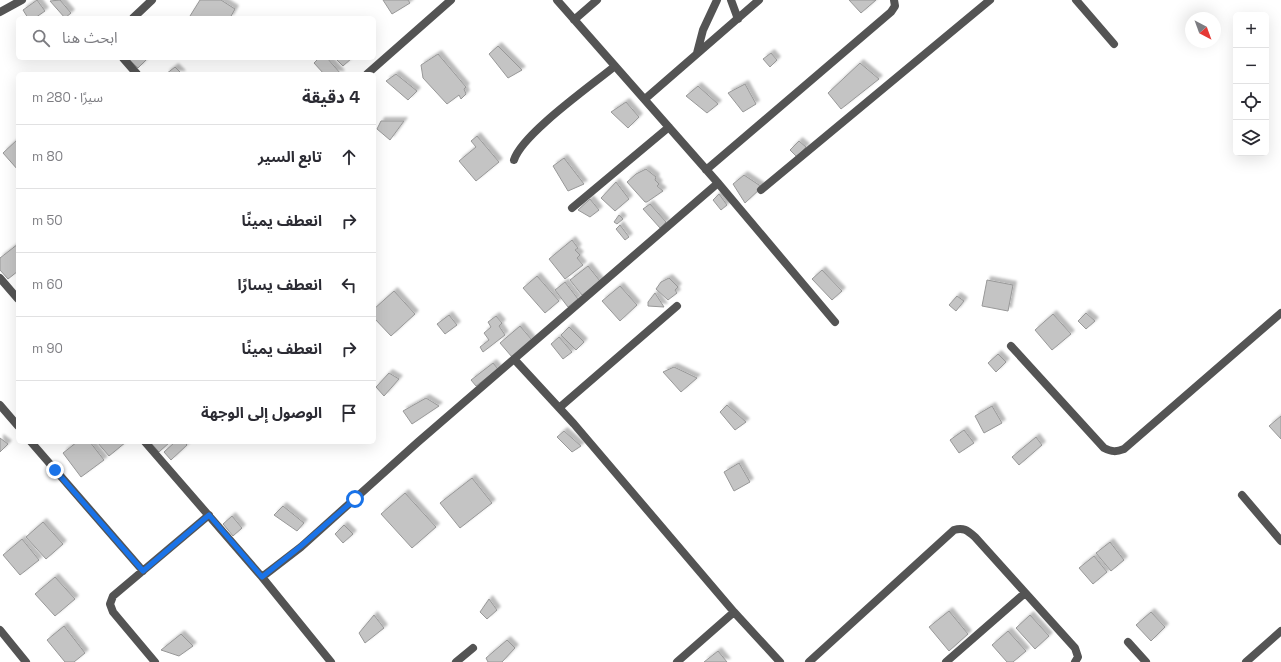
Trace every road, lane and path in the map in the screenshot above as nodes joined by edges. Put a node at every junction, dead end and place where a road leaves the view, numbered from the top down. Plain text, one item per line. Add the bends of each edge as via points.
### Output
1 (22, 0) edge
2 (152, 0) edge
3 (451, 0) edge
4 (557, 0) edge
5 (597, 0) edge
6 (717, 0) edge
7 (731, 0) edge
8 (759, 0) edge
9 (894, 0) edge
10 (990, 0) edge
11 (1076, 0) edge
12 (0, 12) edge
13 (135, 16) edge
14 (738, 18) junction
15 (574, 20) junction
16 (1114, 44) dead end
17 (697, 53) junction
18 (124, 60) edge
19 (615, 66) junction
20 (134, 72) edge
21 (369, 72) edge
22 (645, 99) junction
23 (669, 126) junction
24 (514, 160) dead end
25 (706, 170) junction
26 (718, 183) junction
27 (761, 190) dead end
28 (572, 208) dead end
29 (0, 278) edge
30 (16, 297) edge
31 (677, 306) dead end
32 (1281, 313) edge
33 (835, 322) dead end
34 (1011, 346) dead end
35 (514, 359) junction
36 (0, 405) edge
37 (560, 408) junction
38 (16, 424) edge
39 (33, 444) edge
40 (148, 444) edge
41 (1242, 495) dead end
42 (209, 515) junction
43 (1281, 541) edge
44 (143, 571) junction
45 (262, 577) junction
46 (1025, 593) junction
47 (734, 612) junction
48 (0, 630) edge
49 (1281, 631) edge
50 (1128, 642) dead end
51 (473, 648) dead end
52 (26, 662) edge
53 (155, 662) edge
54 (331, 662) edge
55 (456, 662) edge
56 (677, 662) edge
57 (780, 662) edge
58 (809, 662) edge
59 (946, 662) edge
60 (1075, 662) edge
61 (1146, 662) edge
62 (1246, 662) edge

1 - 12 street
2 - 13 street
3 - 21 street
4 - 15 street
5 - 15 street
6 - 17 street via 703,30
7 - 14 street
8 - 14 street
9 - 25 street via 896,6 891,12
10 - 27 street
11 - 16 street
14 - 17 street
15 - 19 street
17 - 22 street
18 - 20 street
19 - 22 street
19 - 24 street via 538,129 520,148
22 - 23 street
23 - 25 street
23 - 28 street
25 - 26 street
26 - 33 street
26 - 35 street
29 - 30 street
31 - 37 street
32 - 34 street via 1124,449 1118,451 1104,448
35 - 37 street
35 - 45 street via 301,546
36 - 38 street
37 - 47 street
39 - 44 street
40 - 42 street
41 - 43 street
42 - 44 street
42 - 45 street
44 - 53 street via 113,596 110,604 113,612
45 - 54 street
46 - 58 street via 967,530 954,530
46 - 59 street
46 - 60 street via 1074,648 1078,657
47 - 56 street
47 - 57 street
48 - 52 street
49 - 62 street
50 - 61 street
51 - 55 street

